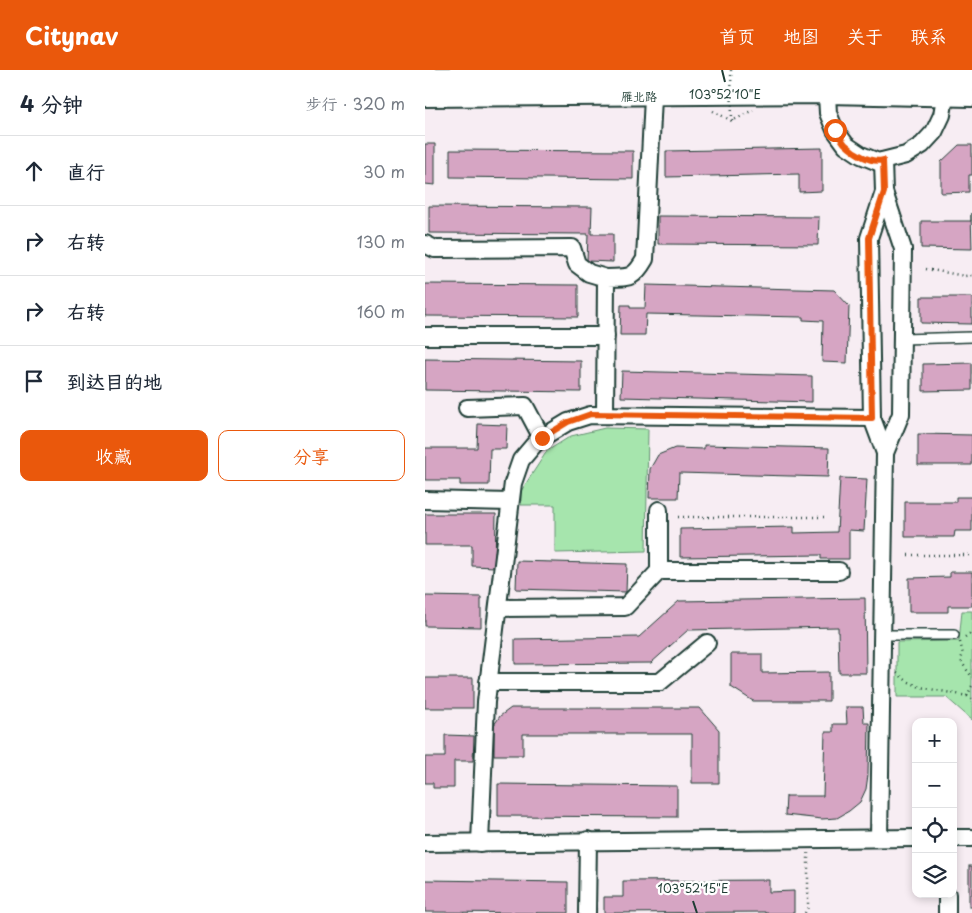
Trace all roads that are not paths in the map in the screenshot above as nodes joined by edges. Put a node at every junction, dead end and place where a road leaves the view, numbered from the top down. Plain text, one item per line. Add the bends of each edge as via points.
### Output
1 (972, 78) edge
2 (425, 81) edge
3 (827, 95) junction
4 (653, 96) junction
5 (945, 97) junction
6 (425, 98) edge
7 (972, 98) edge
8 (883, 160) junction
9 (884, 192) junction
10 (425, 244) edge
11 (606, 278) junction
12 (425, 336) edge
13 (606, 336) junction
14 (972, 337) edge
15 (901, 339) junction
16 (467, 408) dead end
17 (605, 416) junction
18 (872, 418) junction
19 (542, 438) junction
20 (885, 454) junction
21 (425, 500) edge
22 (511, 502) junction
23 (659, 510) dead end
24 (659, 571) junction
25 (839, 571) dead end
26 (498, 608) junction
27 (882, 635) junction
28 (957, 638) road end
29 (707, 643) dead end
30 (488, 682) junction
31 (879, 838) junction
32 (912, 838) edge
33 (957, 838) edge
34 (972, 838) edge
35 (588, 840) junction
36 (425, 843) edge
37 (480, 843) junction
38 (947, 898) edge
39 (587, 913) edge
40 (947, 913) edge

1 - 2 main road, 雁北路
3 - 4 street, 雁北路
3 - 5 street, 雁北路
3 - 8 street via 828,113 846,145 861,156 878,162
4 - 6 street, 雁北路
4 - 11 street via 645,259 639,271 629,277
5 - 7 street, 雁北路
5 - 8 street via 942,115 934,132 922,145 906,154
8 - 9 street
9 - 15 street via 903,248
9 - 18 street via 869,238
10 - 11 street via 435,249 572,248 577,264 589,273
11 - 13 street
12 - 13 street
13 - 17 street
14 - 15 lane
15 - 20 street via 901,414
16 - 19 street via 525,406
17 - 18 street
17 - 19 street via 591,414 568,422
18 - 20 street
19 - 22 street via 521,460
20 - 27 street
21 - 22 street
22 - 26 street
23 - 24 street
24 - 25 street
24 - 26 street via 625,607
26 - 30 street
27 - 28 lane
27 - 31 street
29 - 30 street via 660,682
30 - 37 street
31 - 32 street
31 - 35 street
33 - 34 street
35 - 37 street
35 - 39 street
36 - 37 street
38 - 40 street

